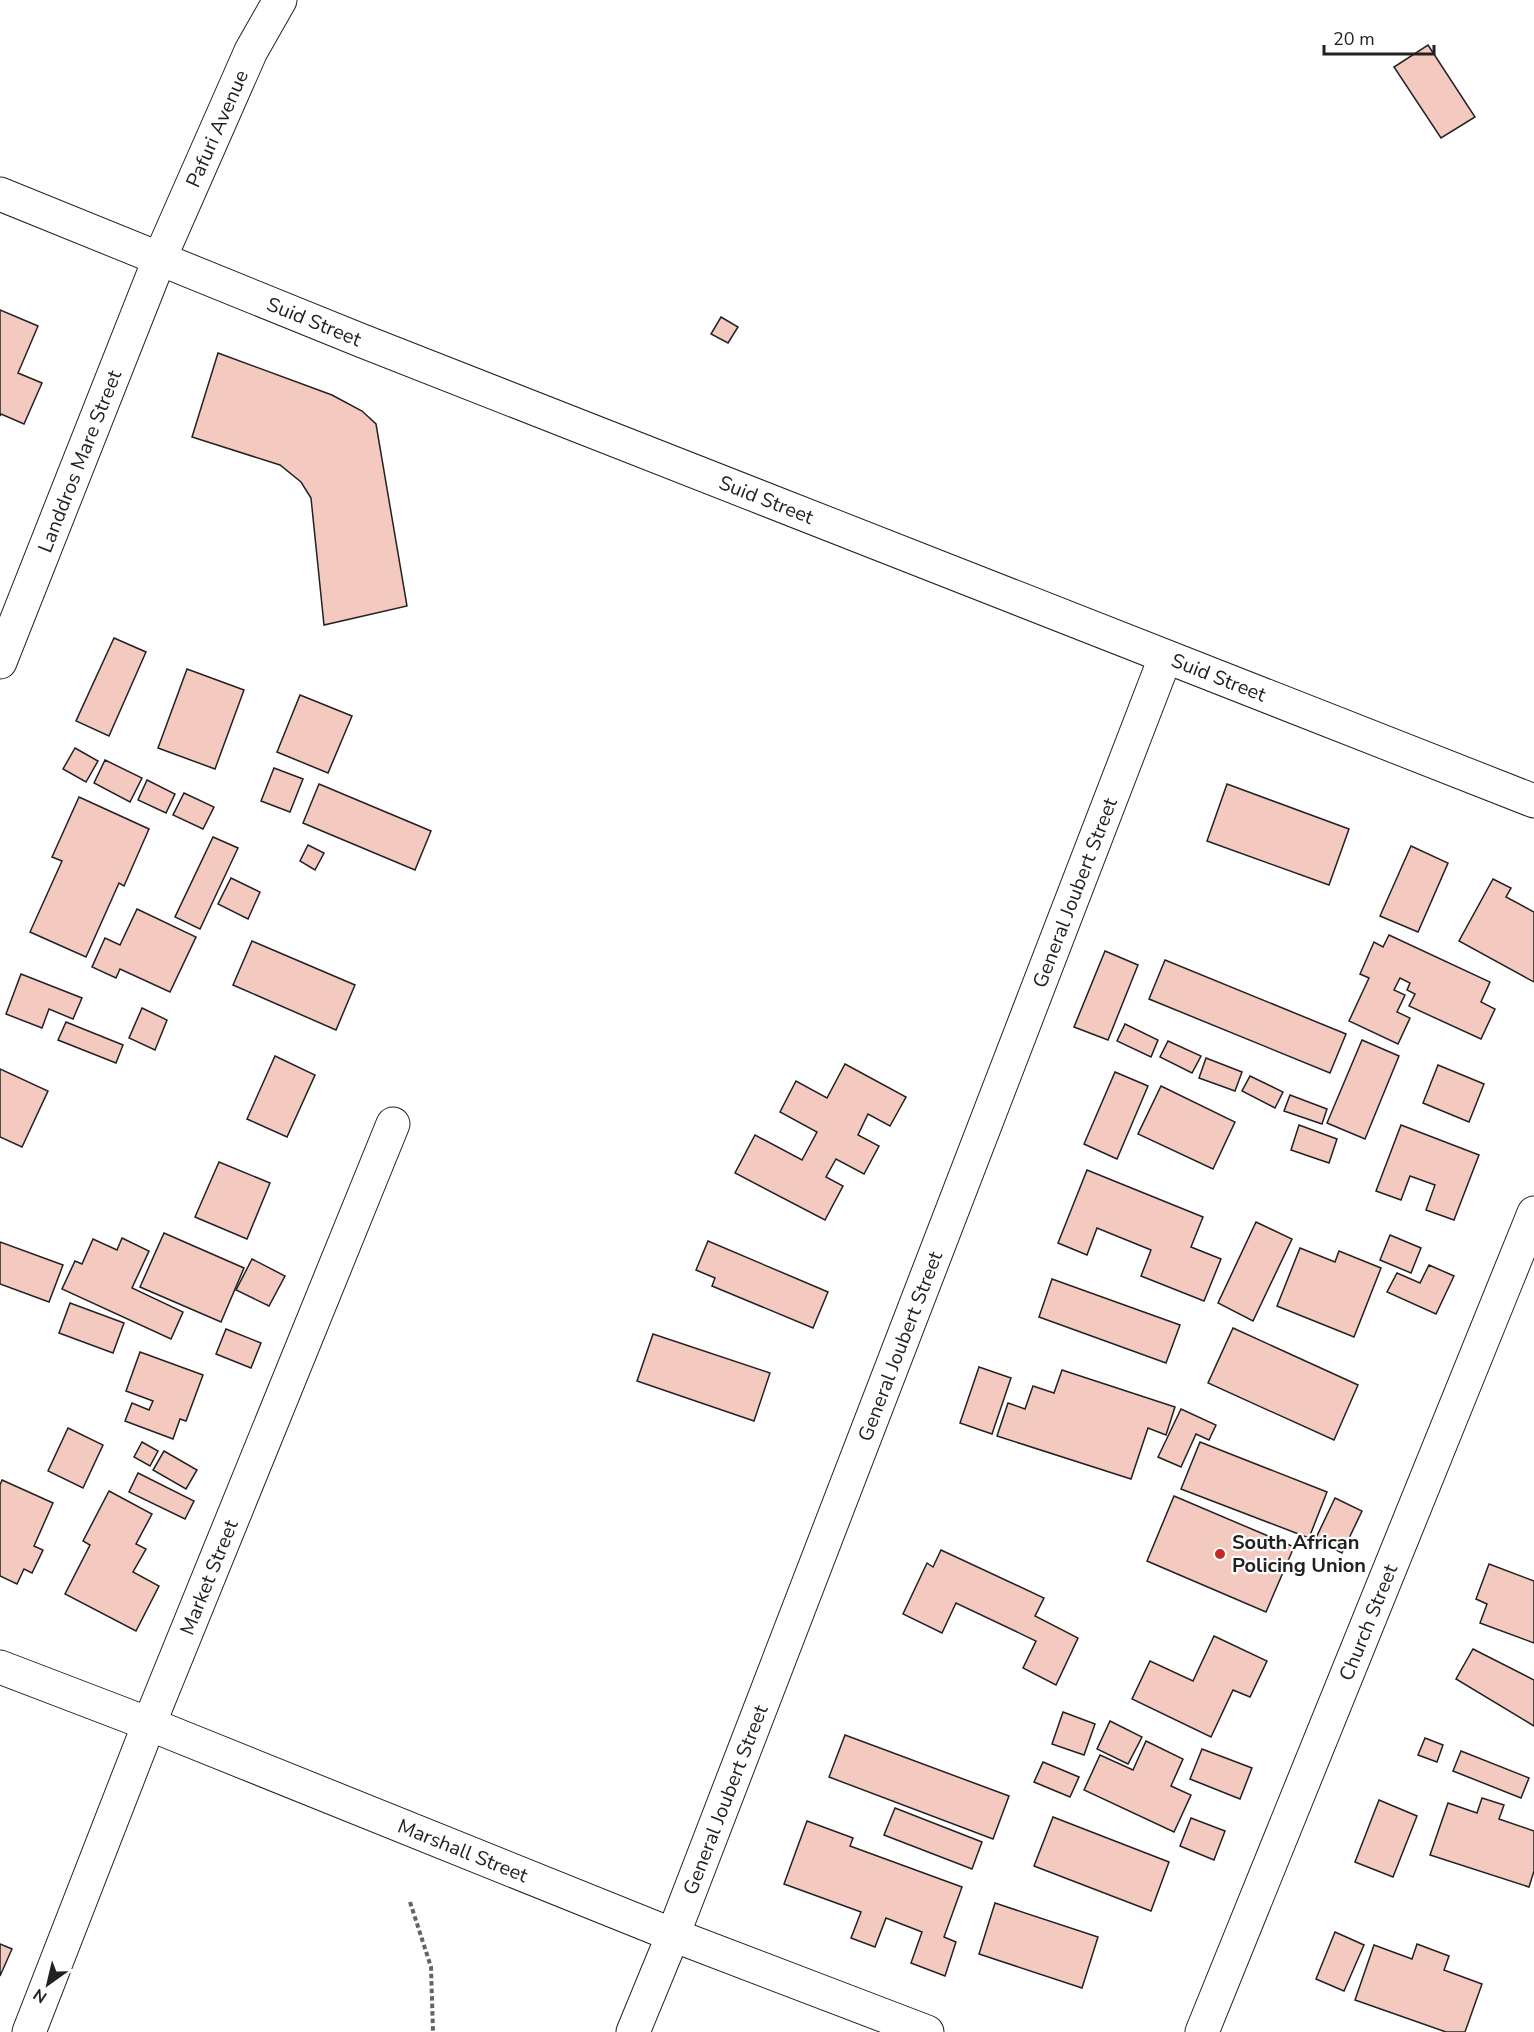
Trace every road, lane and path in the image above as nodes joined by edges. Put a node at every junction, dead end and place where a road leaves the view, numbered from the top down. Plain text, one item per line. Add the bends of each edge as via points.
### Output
1 (280, 0) edge
2 (0, 194) edge
3 (159, 260) junction
4 (1165, 658) junction
5 (0, 662) edge
6 (1534, 801) edge
7 (393, 1124) dead end
8 (1534, 1213) edge
9 (0, 1667) edge
10 (149, 1724) junction
11 (410, 1902) dead end
12 (673, 1935) junction
13 (28, 2032) edge
14 (433, 2032) edge
15 (633, 2032) edge
16 (927, 2032) edge
17 (1202, 2032) edge

1 - 3 street, Pafuri Avenue via 251,51
2 - 3 street, Suid Street
3 - 4 street, Suid Street
3 - 5 street, Landdros Mare Street
4 - 6 street, Suid Street
4 - 12 street, General Joubert Street
7 - 10 street, Market Street
8 - 17 street, Church Street
9 - 10 street, Marshall Street
10 - 12 street, Marshall Street
10 - 13 street, Market Street
11 - 14 path via 431,1967
12 - 15 street, General Joubert Street
12 - 16 street, Marshall Street

